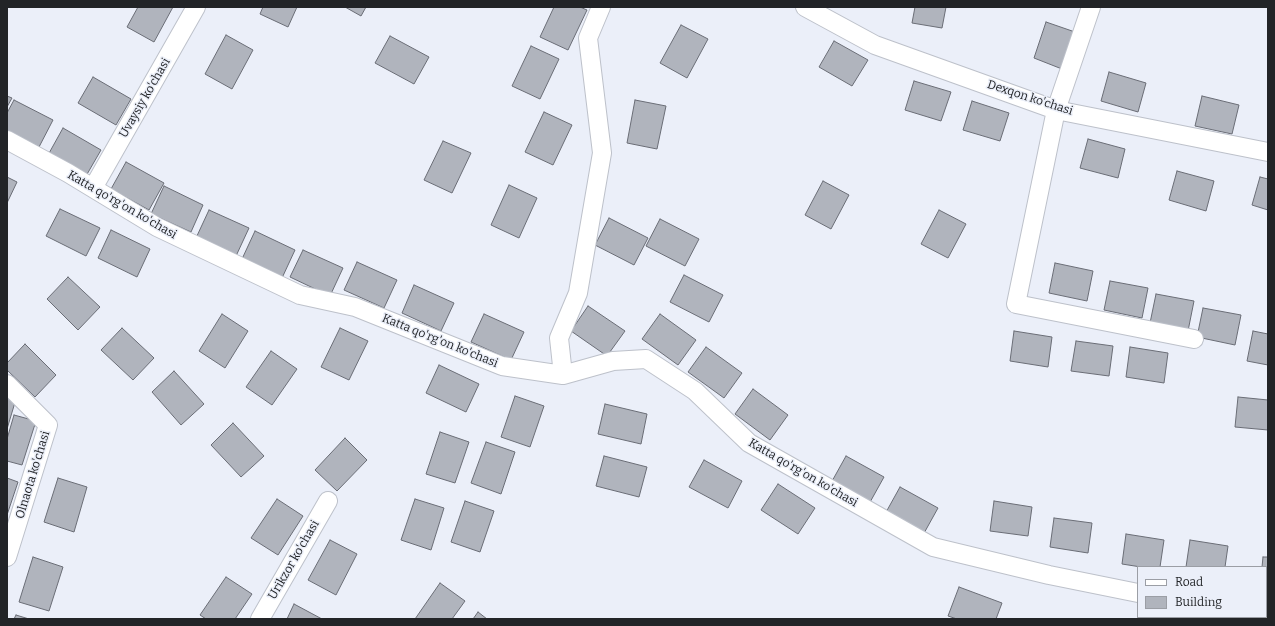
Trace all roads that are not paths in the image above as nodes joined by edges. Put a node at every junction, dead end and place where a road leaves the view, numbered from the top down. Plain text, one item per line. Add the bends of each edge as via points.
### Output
1 (196, 7) edge
2 (601, 7) edge
3 (805, 7) edge
4 (1091, 7) edge
5 (1056, 110) junction
6 (7, 140) edge
7 (1268, 152) edge
8 (93, 188) junction
9 (1194, 339) dead end
10 (563, 375) junction
11 (7, 384) edge
12 (328, 501) dead end
13 (7, 557) edge
14 (1137, 593) edge
15 (260, 619) edge

1 - 8 street, Uvaysiy ko'chasi
2 - 10 street via 588,38 602,153 578,293 559,338
3 - 5 street, Dexqon ko'chasi via 875,45
4 - 5 street
5 - 7 street, Dexqon ko'chasi
5 - 9 street via 1016,304
6 - 8 street, Katta qo'rg'on ko'chasi
8 - 10 street, Katta qo'rg'on ko'chasi via 157,227 300,295 355,307 502,366
10 - 14 street, Katta qo'rg'on ko'chasi via 613,361 646,359 695,390 749,443 933,547 1049,576
11 - 13 street, Olnaota ko'chasi via 48,425
12 - 15 street, Urikzor ko'chasi

